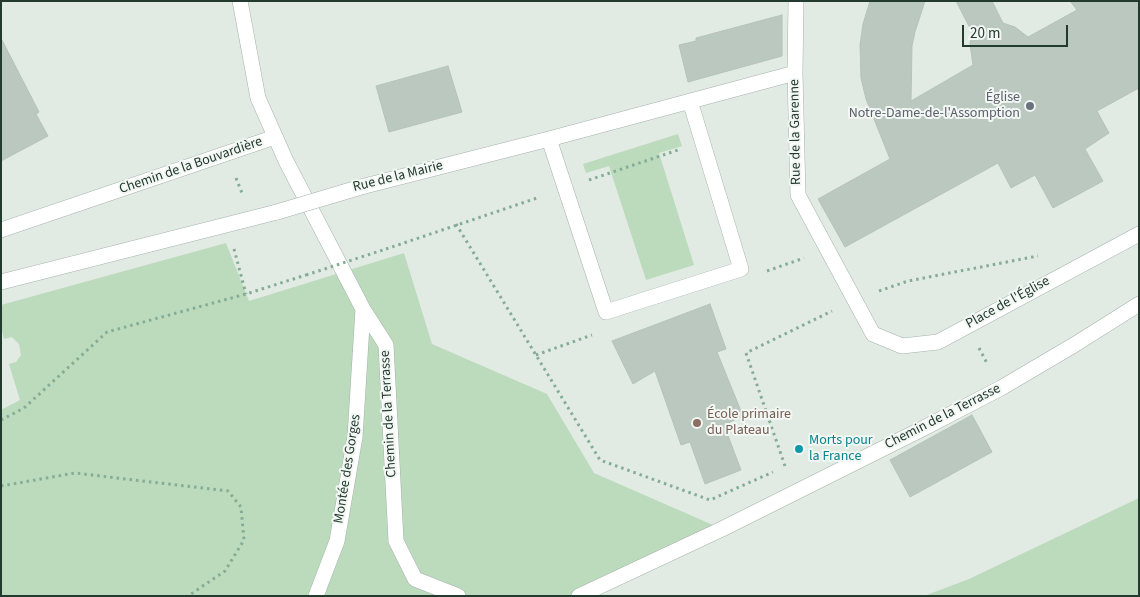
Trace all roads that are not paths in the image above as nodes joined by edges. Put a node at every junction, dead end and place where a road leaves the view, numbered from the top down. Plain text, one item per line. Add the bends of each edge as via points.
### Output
1 (240, 1) edge
2 (796, 1) edge
3 (795, 73) junction
4 (690, 101) junction
5 (275, 137) junction
6 (549, 139) junction
7 (1, 230) edge
8 (1139, 234) edge
9 (1, 282) edge
10 (1139, 304) edge
11 (363, 309) junction
12 (873, 334) joint
13 (316, 596) edge
14 (458, 596) edge
15 (579, 596) edge

1 - 5 street, Chemin de la Bouvardière via 258,98
2 - 3 street, Rue de la Garenne
3 - 4 street, Rue de la Mairie
3 - 12 street, Rue de la Garenne via 798,195
4 - 6 street, Rue de la Mairie
4 - 6 street via 741,269 606,312
5 - 7 street, Chemin de la Bouvardière
5 - 11 street, Chemin de la Terrasse
6 - 9 street, Rue de la Mairie, bridge
8 - 12 street, Place de l'Église via 938,342 902,346
10 - 15 street, Chemin de la Terrasse via 1001,388 940,420 722,530
11 - 13 street, Montée des Gorges via 355,437 337,541
11 - 14 street, Chemin de la Terrasse via 386,345 396,541 415,579

